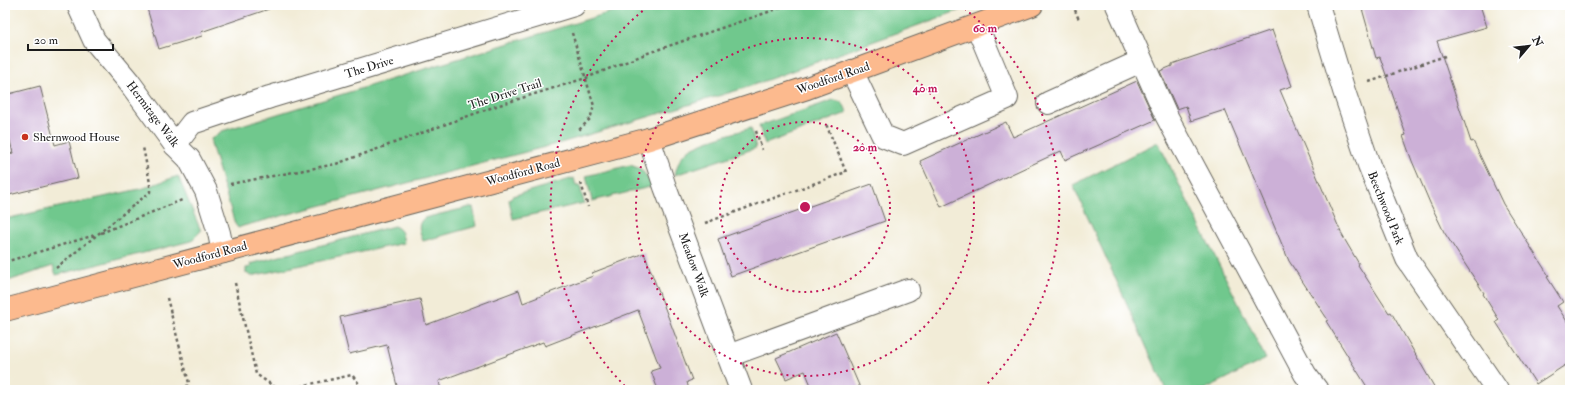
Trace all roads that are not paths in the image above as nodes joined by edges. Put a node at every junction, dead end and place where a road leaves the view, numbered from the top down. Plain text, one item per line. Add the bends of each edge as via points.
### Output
1 (78, 5) edge
2 (1032, 5) edge
3 (1117, 5) edge
4 (1318, 5) edge
5 (569, 6) edge
6 (977, 26) junction
7 (1141, 61) junction
8 (852, 72) junction
9 (1048, 103) dead end
10 (649, 139) junction
11 (175, 145) junction
12 (223, 252) junction
13 (908, 290) dead end
14 (5, 310) edge
15 (728, 356) junction
16 (741, 390) edge
17 (1317, 390) edge
18 (1497, 390) edge

1 - 11 street, Hermitage Walk via 94,40 129,82
2 - 6 main road, Woodford Road
3 - 7 street
4 - 18 street, Beechwood Park via 1369,165 1407,258
5 - 11 street, The Drive via 192,123
6 - 8 main road, Woodford Road
6 - 8 street via 1007,98 903,144 882,136
7 - 9 street
7 - 17 street via 1166,116 1305,374
8 - 10 main road, Woodford Road
10 - 12 main road, Woodford Road
10 - 15 street, Meadow Walk
11 - 12 street, Hermitage Walk via 189,159 206,191
12 - 14 main road, Woodford Road
13 - 15 street
15 - 16 street, Meadow Walk

